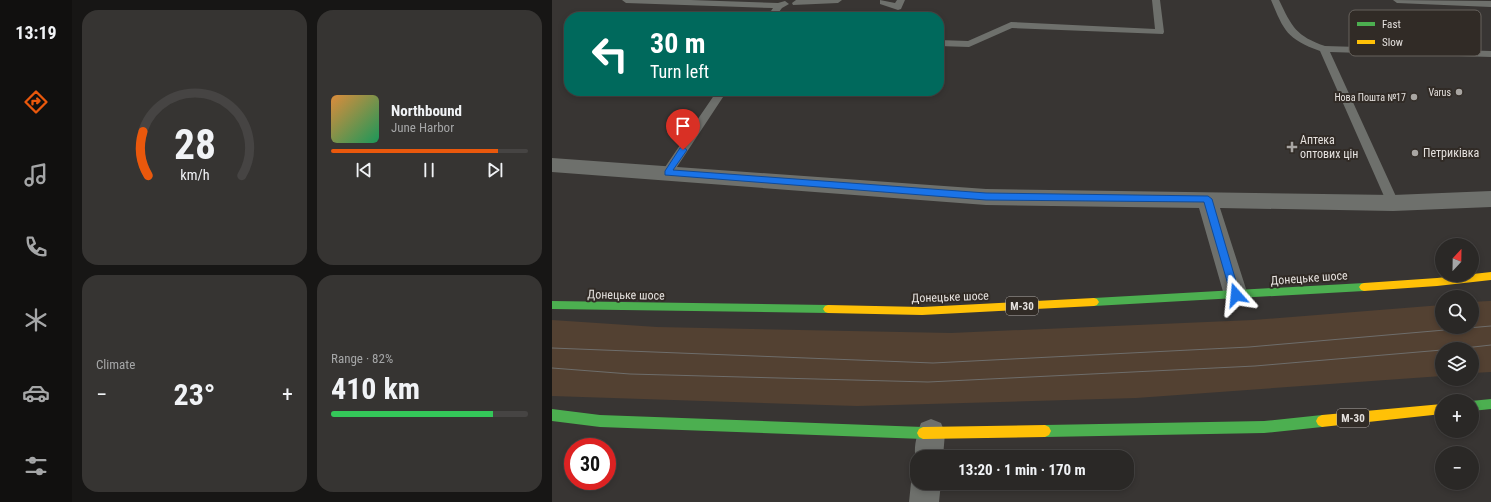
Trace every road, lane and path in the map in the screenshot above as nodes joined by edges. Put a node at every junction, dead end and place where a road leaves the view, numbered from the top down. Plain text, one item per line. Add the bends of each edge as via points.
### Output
1 (626, 0) edge
2 (838, 0) edge
3 (1156, 0) edge
4 (1275, 0) edge
5 (1397, 0) edge
6 (797, 2) edge
7 (883, 2) dead end
8 (900, 4) edge
9 (1491, 4) edge
10 (779, 6) junction
11 (775, 12) edge
12 (944, 43) edge
13 (1324, 49) junction
14 (1349, 50) edge
15 (1481, 54) edge
16 (1491, 54) edge
17 (719, 96) edge
18 (552, 164) edge
19 (667, 173) junction
20 (1208, 199) junction
21 (1491, 199) edge
22 (1393, 203) junction
23 (1491, 276) edge
24 (1236, 295) junction
25 (552, 305) edge
26 (1491, 404) edge
27 (1479, 405) edge
28 (1435, 410) edge
29 (552, 415) edge
30 (930, 445) edge
31 (925, 490) edge
32 (924, 502) edge

1 - 10 lane
2 - 6 lane
3 - 12 lane via 1160,32 1011,25 969,44
4 - 13 lane via 1289,30 1300,41
5 - 9 lane
6 - 10 lane
7 - 8 lane
10 - 11 lane
13 - 14 lane
13 - 22 lane
15 - 16 lane
17 - 19 lane
18 - 19 street
19 - 20 street via 986,197
20 - 22 street
20 - 24 street
21 - 22 street
23 - 24 highway, Донецьке шосе / М-30
24 - 25 highway, Донецьке шосе / М-30 via 922,311
26 - 27 highway
28 - 30 highway, М-30 via 1264,427
29 - 30 highway, М-30 via 600,421
31 - 32 street

